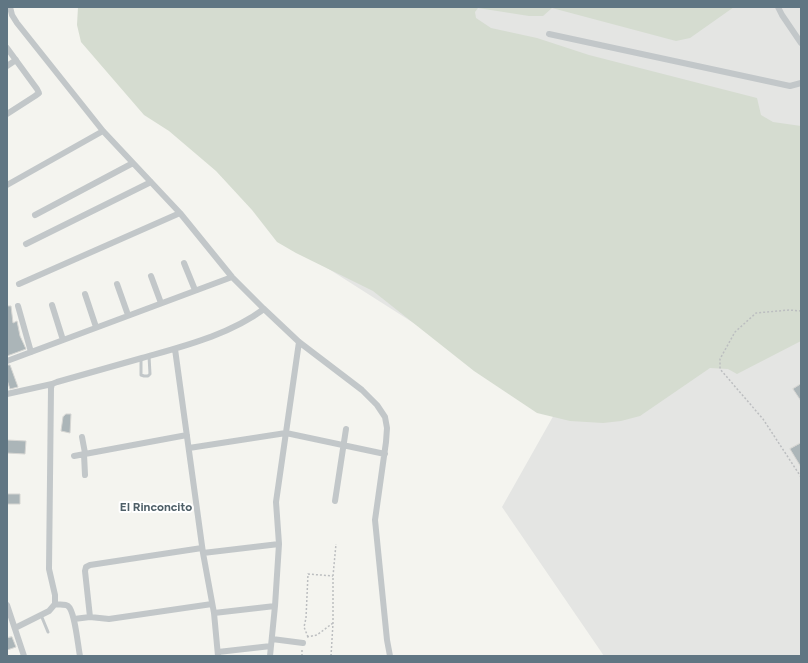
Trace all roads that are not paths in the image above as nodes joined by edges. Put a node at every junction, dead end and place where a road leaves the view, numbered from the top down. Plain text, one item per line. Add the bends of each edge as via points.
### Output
1 (778, 7) edge
2 (9, 8) edge
3 (549, 34) dead end
4 (801, 43) edge
5 (7, 48) edge
6 (16, 60) junction
7 (7, 66) edge
8 (801, 83) edge
9 (7, 114) edge
10 (103, 131) junction
11 (133, 163) junction
12 (151, 182) junction
13 (7, 185) edge
14 (180, 213) junction
15 (35, 215) dead end
16 (26, 244) dead end
17 (184, 262) dead end
18 (151, 276) dead end
19 (232, 276) junction
20 (19, 284) dead end
21 (117, 284) dead end
22 (195, 290) junction
23 (84, 294) dead end
24 (161, 303) junction
25 (52, 305) dead end
26 (18, 306) dead end
27 (264, 309) junction
28 (128, 315) junction
29 (96, 327) junction
30 (63, 340) junction
31 (299, 342) junction
32 (175, 349) junction
33 (31, 352) junction
34 (149, 356) junction
35 (141, 358) junction
36 (7, 361) edge
37 (52, 384) junction
38 (7, 394) edge
39 (346, 429) dead end
40 (286, 434) junction
41 (187, 435) junction
42 (82, 437) dead end
43 (344, 445) junction
44 (189, 448) junction
45 (85, 454) junction
46 (384, 454) junction
47 (74, 456) dead end
48 (85, 475) dead end
49 (335, 501) dead end
50 (279, 544) junction
51 (203, 551) junction
52 (56, 604) junction
53 (212, 604) junction
54 (7, 605) edge
55 (275, 606) junction
56 (214, 613) junction
57 (41, 615) junction
58 (90, 617) junction
59 (74, 619) junction
60 (15, 628) junction
61 (48, 632) dead end
62 (272, 639) junction
63 (303, 643) road end
64 (271, 646) junction
65 (218, 654) edge
66 (24, 656) edge
67 (80, 656) edge
68 (270, 656) edge
69 (390, 656) edge

1 - 4 street
2 - 10 street via 17,23
3 - 8 street via 790,86
5 - 6 street
6 - 7 street
6 - 9 street via 39,93
10 - 11 street
10 - 13 street
11 - 12 street
11 - 15 street
12 - 14 street
12 - 16 street
14 - 19 street
14 - 20 street
17 - 22 street
18 - 24 street
19 - 22 street
19 - 27 street
21 - 28 street
22 - 24 street
23 - 29 street
24 - 28 street
25 - 30 street
26 - 33 street
27 - 31 street
27 - 32 street via 242,323
28 - 29 street
29 - 30 street
30 - 33 street
31 - 40 street
31 - 46 street via 362,390 377,405 385,417 387,428
32 - 34 street
32 - 41 street
33 - 36 street
34 - 35 street
34 - 35 lane via 148,376 141,374
35 - 37 street
37 - 38 street
37 - 52 street via 49,569
39 - 43 street
40 - 43 street
40 - 44 street
40 - 50 street via 276,502
41 - 44 street
41 - 45 street
42 - 45 street
43 - 46 street
43 - 49 street
44 - 51 street
45 - 47 street
45 - 48 street
46 - 69 street via 375,520
50 - 51 street
50 - 55 street
51 - 53 street
51 - 58 street via 86,567
52 - 57 street
52 - 59 street via 68,606
53 - 56 street
53 - 58 street via 109,619
54 - 60 street
55 - 56 street
55 - 62 street
56 - 65 street
57 - 60 street
57 - 61 lane
58 - 59 street
59 - 67 street
60 - 66 street
62 - 63 street
62 - 64 street
64 - 65 street
64 - 68 street

